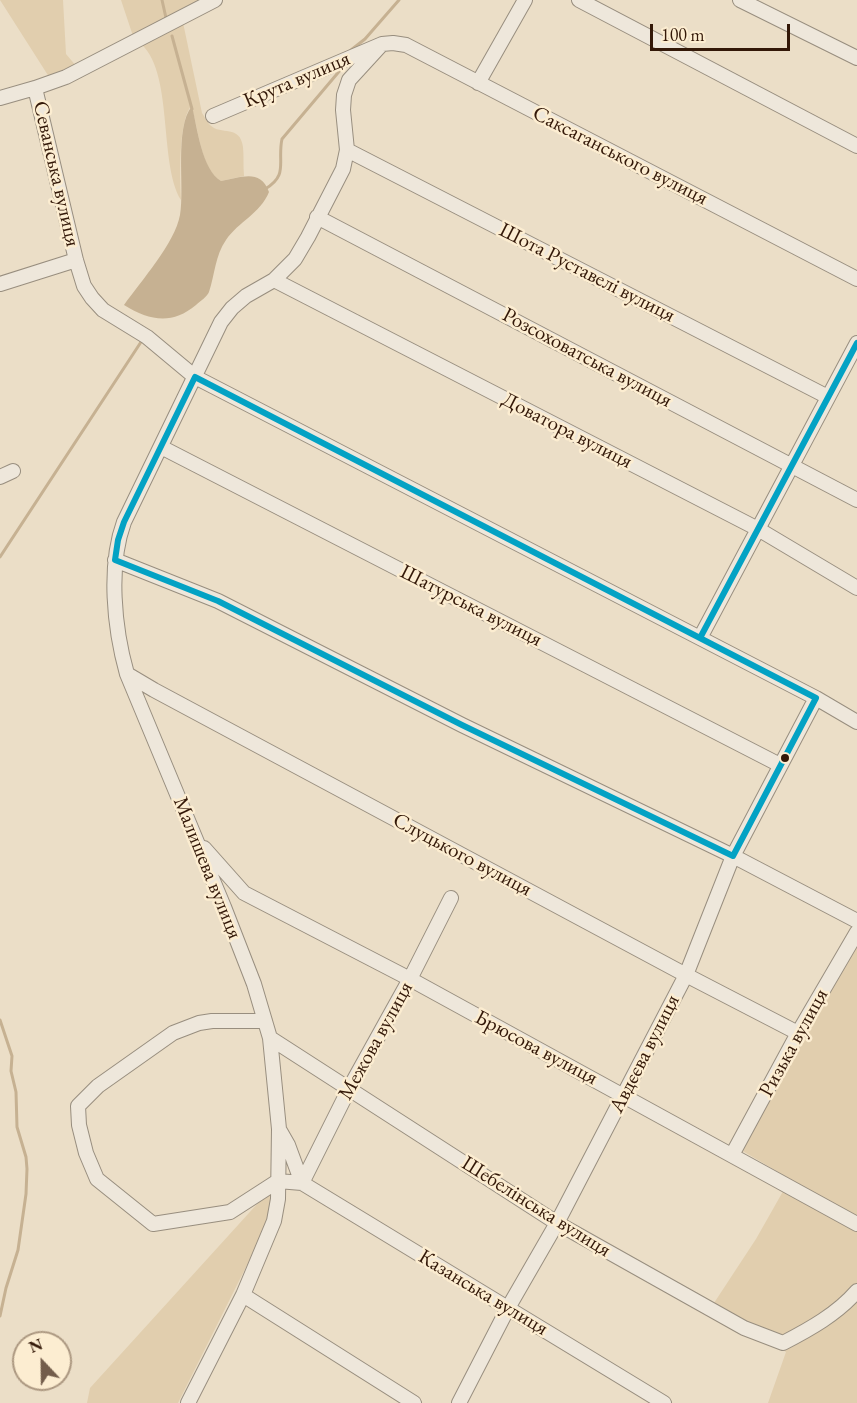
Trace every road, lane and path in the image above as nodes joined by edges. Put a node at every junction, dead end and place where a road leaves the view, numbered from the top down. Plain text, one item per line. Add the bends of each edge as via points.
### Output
1 (215, 0) edge
2 (525, 0) edge
3 (579, 0) edge
4 (740, 0) edge
5 (381, 44) junction
6 (857, 58) edge
7 (478, 82) junction
8 (35, 88) junction
9 (0, 98) edge
10 (213, 116) dead end
11 (857, 146) edge
12 (347, 150) junction
13 (317, 217) junction
14 (76, 260) junction
15 (857, 279) edge
16 (274, 280) junction
17 (0, 284) edge
18 (857, 343) edge
19 (195, 377) junction
20 (828, 397) junction
21 (161, 447) junction
22 (791, 465) junction
23 (857, 500) edge
24 (758, 529) junction
25 (115, 560) junction
26 (857, 588) edge
27 (700, 638) junction
28 (127, 674) junction
29 (154, 690) junction
30 (816, 698) junction
31 (141, 711) junction
32 (857, 722) edge
33 (780, 765) junction
34 (196, 840) junction
35 (733, 856) junction
36 (244, 893) junction
37 (451, 898) dead end
38 (224, 907) junction
39 (857, 921) edge
40 (857, 932) edge
41 (686, 975) junction
42 (410, 980) junction
43 (265, 1021) junction
44 (798, 1033) junction
45 (270, 1038) junction
46 (349, 1089) junction
47 (624, 1095) junction
48 (279, 1129) junction
49 (732, 1155) junction
50 (278, 1181) junction
51 (302, 1183) junction
52 (557, 1223) junction
53 (857, 1224) edge
54 (857, 1291) edge
55 (243, 1295) junction
56 (508, 1308) junction
57 (188, 1403) edge
58 (414, 1403) edge
59 (459, 1403) edge
60 (664, 1403) edge

1 - 8 street via 83,69
2 - 7 street
3 - 11 street
4 - 6 street
5 - 7 street, Саксаганського вулиця via 406,45
5 - 10 street, Крута вулиця
5 - 12 street via 349,80 344,95
7 - 15 street, Саксаганського вулиця
8 - 9 street
8 - 14 street, Севанська вулиця
12 - 13 street, Малишева вулиця via 343,169
12 - 20 street, Шота Руставелі вулиця
13 - 16 street, Малишева вулиця via 295,259
13 - 22 street, Розсоховатська вулиця
14 - 17 street, Севанська вулиця
14 - 19 street, Севанська вулиця via 84,286 103,310 147,338
16 - 19 street, Малишева вулиця via 232,308 221,322
16 - 24 street, Доватора вулиця
18 - 20 street
19 - 21 street, Малишева вулиця
19 - 27 street, Севанська вулиця
20 - 22 street
21 - 25 street, Малишева вулиця via 124,522
21 - 33 street, Шатурська вулиця
22 - 23 street, Розсоховатська вулиця
22 - 24 street
24 - 26 street, Доватора вулиця
24 - 27 street
25 - 28 street, Малишева вулиця via 117,633
25 - 35 street via 218,601
27 - 30 street, Севанська вулиця
28 - 29 street, Слуцького вулиця
28 - 31 street, Малишева вулиця
29 - 31 street
29 - 41 street, Слуцького вулиця
30 - 32 street, Севанська вулиця
30 - 33 street, Авдєєва вулиця
31 - 34 street, Малишева вулиця
33 - 35 street, Авдєєва вулиця
34 - 36 street, Брюсова вулиця
34 - 38 street, Малишева вулиця
35 - 39 street
35 - 41 street, Авдєєва вулиця
36 - 38 street
36 - 42 street, Брюсова вулиця
37 - 42 street, Межова вулиця
38 - 43 street, Малишева вулиця
40 - 44 street, Ризька вулиця
41 - 44 street, Слуцького вулиця
41 - 47 street, Авдєєва вулиця
42 - 46 street, Межова вулиця
42 - 47 street, Брюсова вулиця
43 - 45 street, Малишева вулиця
43 - 50 street via 206,1022 173,1033 98,1086 78,1106 79,1125 97,1179 153,1224 230,1212
44 - 49 street, Ризька вулиця
45 - 46 street, Шебелінська вулиця
45 - 48 street, Малишева вулиця
46 - 51 street, Межова вулиця
46 - 52 street, Шебелінська вулиця
47 - 49 street, Брюсова вулиця
47 - 52 street, Авдєєва вулиця
48 - 50 street, Малишева вулиця
48 - 51 street
49 - 53 street, Брюсова вулиця
50 - 51 street, Казанська вулиця
50 - 55 street via 274,1221
51 - 56 street, Казанська вулиця
52 - 54 street, Шебелінська вулиця via 744,1328 783,1343 811,1329
52 - 56 street, Авдєєва вулиця
55 - 57 street
55 - 58 street
56 - 59 street, Авдєєва вулиця
56 - 60 street, Казанська вулиця

